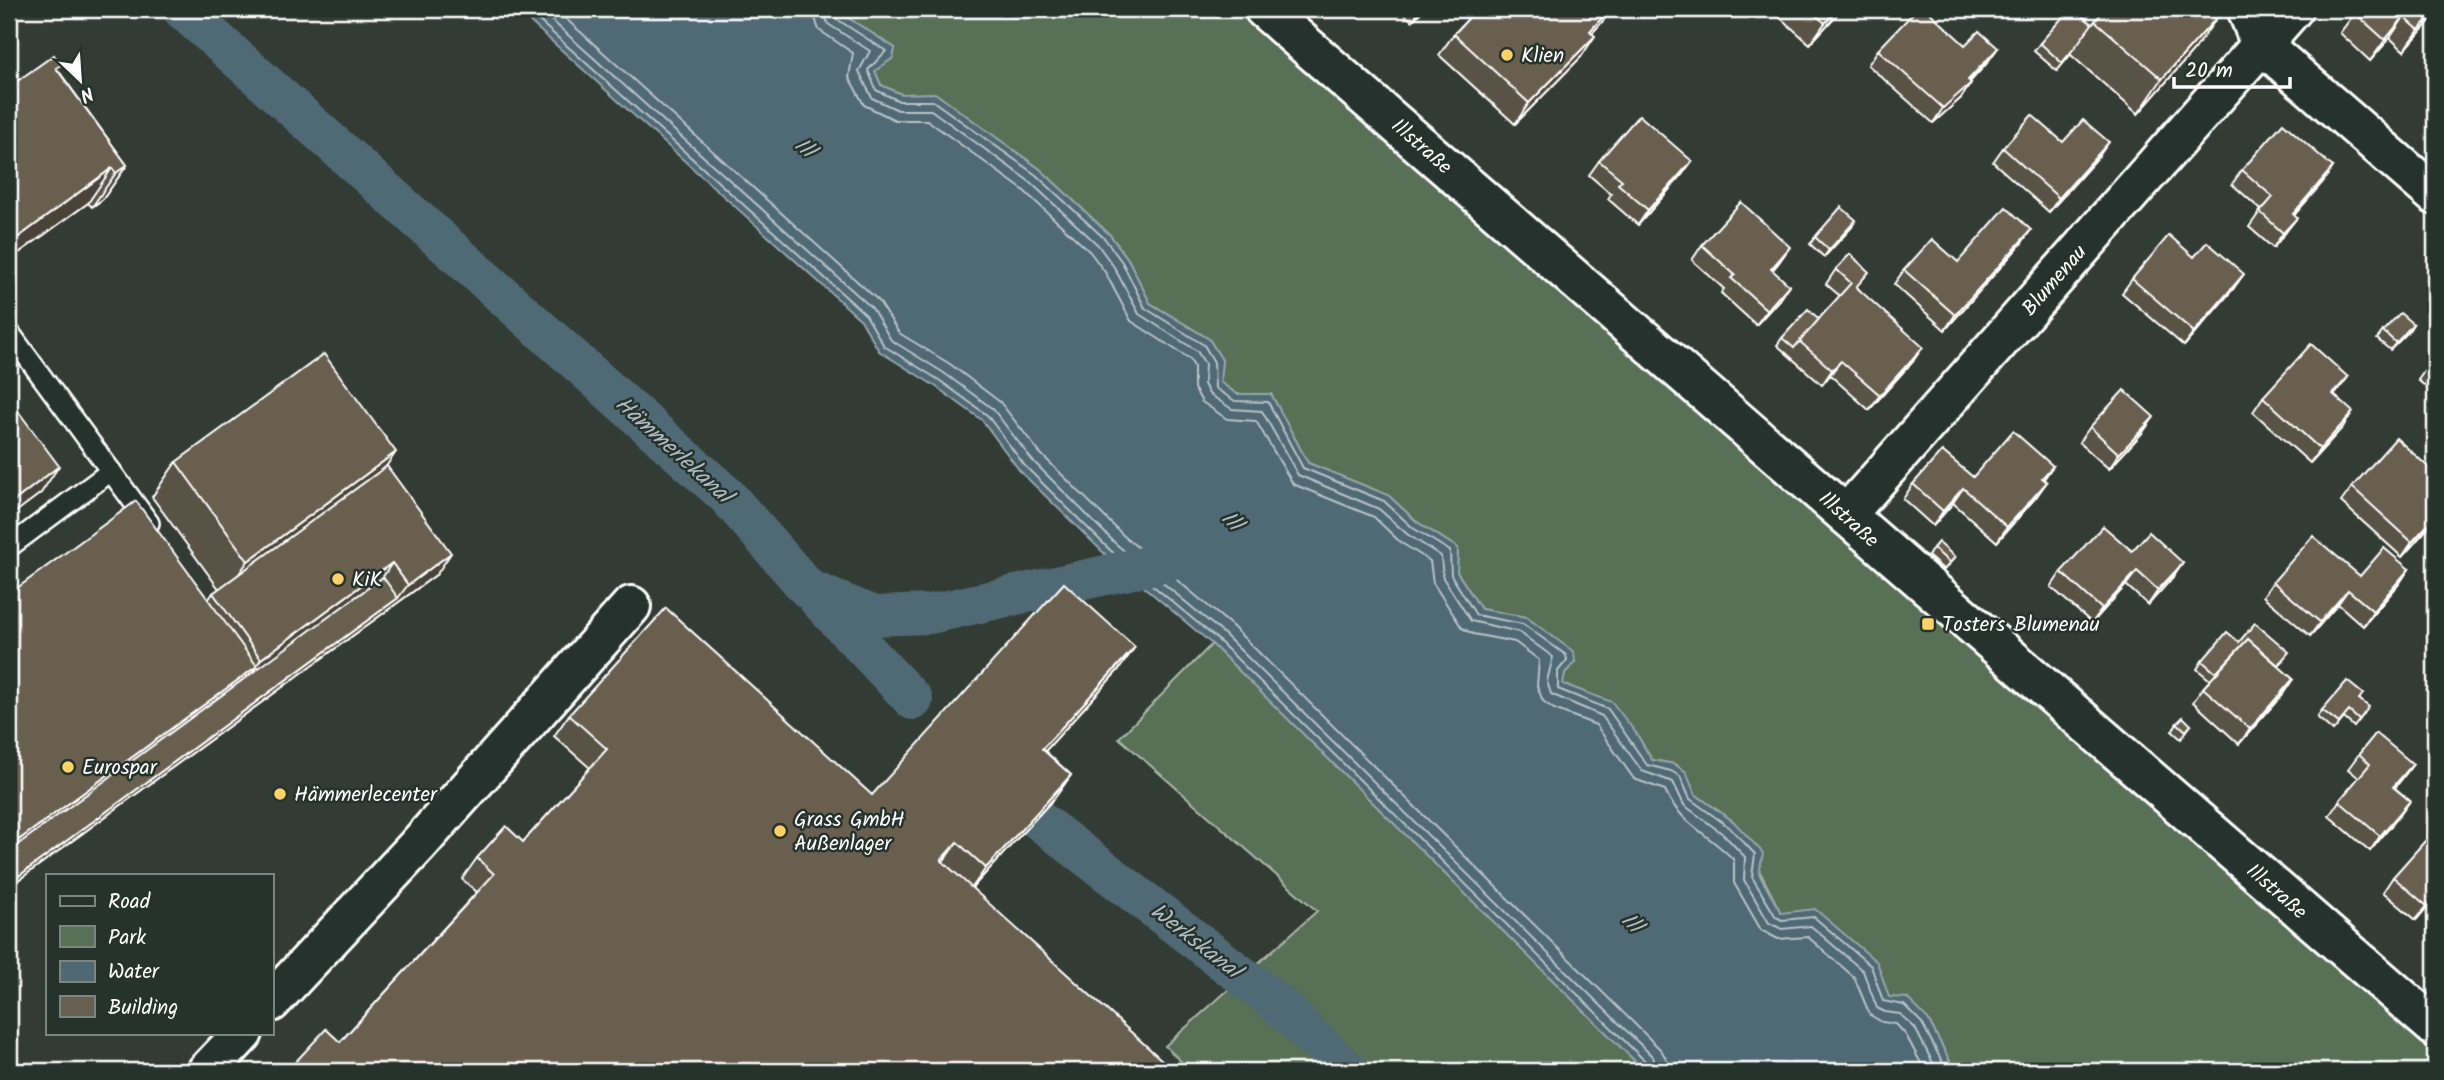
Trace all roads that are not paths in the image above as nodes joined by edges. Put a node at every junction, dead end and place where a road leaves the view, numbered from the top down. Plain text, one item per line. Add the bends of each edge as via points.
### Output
1 (1265, 9) edge
2 (2294, 9) edge
3 (2253, 26) edge
4 (2435, 195) edge
5 (9, 332) edge
6 (111, 471) junction
7 (1846, 515) junction
8 (160, 538) edge
9 (9, 547) edge
10 (631, 606) dead end
11 (273, 1001) edge
12 (2435, 1027) edge
13 (242, 1034) edge
14 (207, 1071) edge

1 - 7 main road, Illstraße
2 - 3 main road, Blumenau
3 - 4 main road
3 - 7 main road, Blumenau
5 - 6 lane
6 - 8 lane
6 - 9 lane
7 - 12 main road, Illstraße
10 - 11 main road
13 - 14 main road

